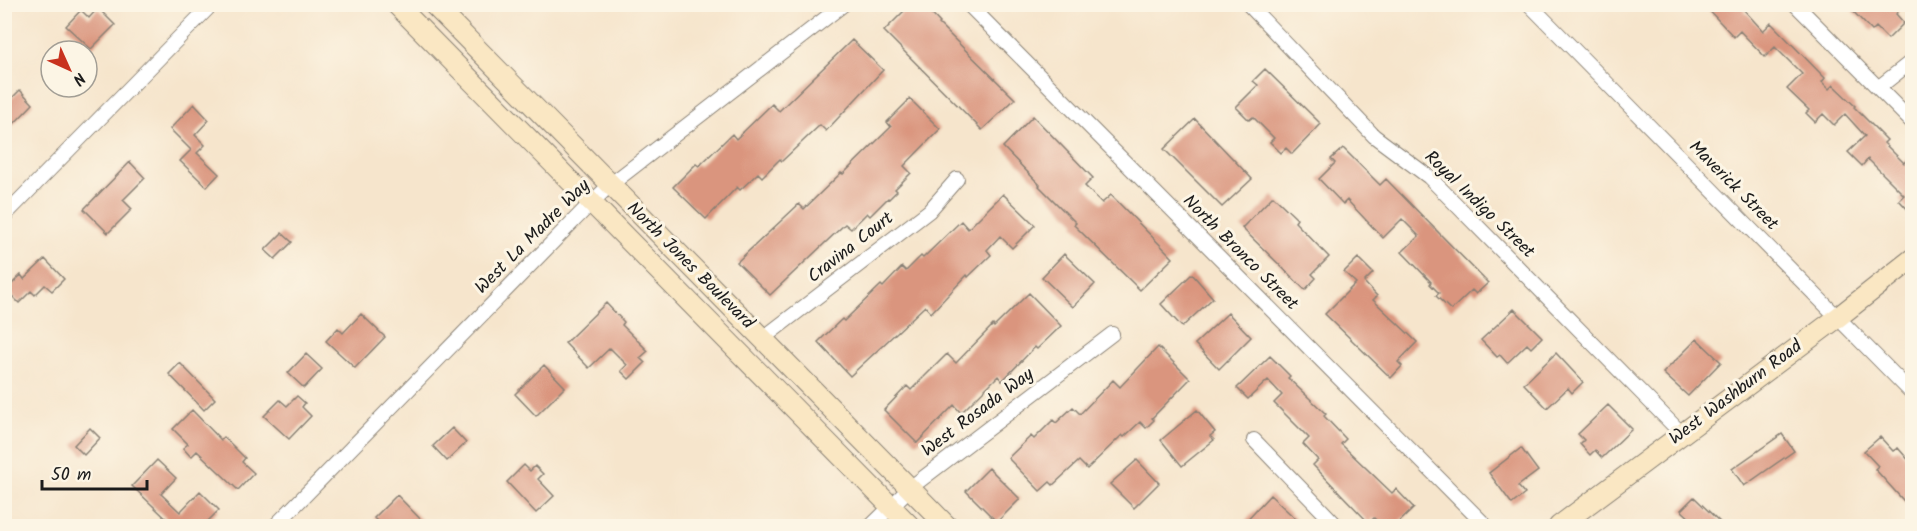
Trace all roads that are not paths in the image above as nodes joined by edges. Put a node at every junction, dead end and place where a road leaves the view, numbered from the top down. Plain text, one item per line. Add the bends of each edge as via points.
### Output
1 (212, 4) edge
2 (396, 4) edge
3 (433, 4) edge
4 (844, 4) edge
5 (968, 4) edge
6 (1248, 4) edge
7 (1529, 4) edge
8 (1795, 4) edge
9 (1912, 61) edge
10 (1878, 88) junction
11 (1912, 122) edge
12 (957, 179) dead end
13 (610, 185) junction
14 (591, 203) junction
15 (4, 216) edge
16 (1912, 259) edge
17 (1837, 318) junction
18 (1112, 334) dead end
19 (762, 339) junction
20 (1912, 393) edge
21 (1682, 434) junction
22 (1254, 440) dead end
23 (910, 488) junction
24 (890, 506) junction
25 (275, 526) edge
26 (870, 526) edge
27 (910, 526) edge
28 (948, 526) edge
29 (1337, 526) edge
30 (1486, 526) edge
31 (1559, 526) edge

1 - 15 street
2 - 14 main road, North Jones Boulevard
3 - 13 main road, North Jones Boulevard
4 - 13 street, West La Madre Way
5 - 30 street, North Bronco Street
6 - 21 street, Royal Indigo Street via 1374,136 1429,177
7 - 17 street, Maverick Street
8 - 10 street
9 - 10 street
10 - 11 street
12 - 19 street, Cravina Court via 929,211
13 - 14 street, West La Madre Way
13 - 19 main road, North Jones Boulevard
14 - 24 main road, North Jones Boulevard
14 - 25 street, West La Madre Way
16 - 17 main road, West Washburn Road
17 - 20 street, Maverick Street
17 - 21 main road, West Washburn Road
18 - 23 street, West Rosada Way
19 - 23 main road, North Jones Boulevard
21 - 31 main road, West Washburn Road
22 - 29 street
23 - 24 street, West Rosada Way
23 - 28 main road, North Jones Boulevard
24 - 26 street, West Rosada Way
24 - 27 main road, North Jones Boulevard

